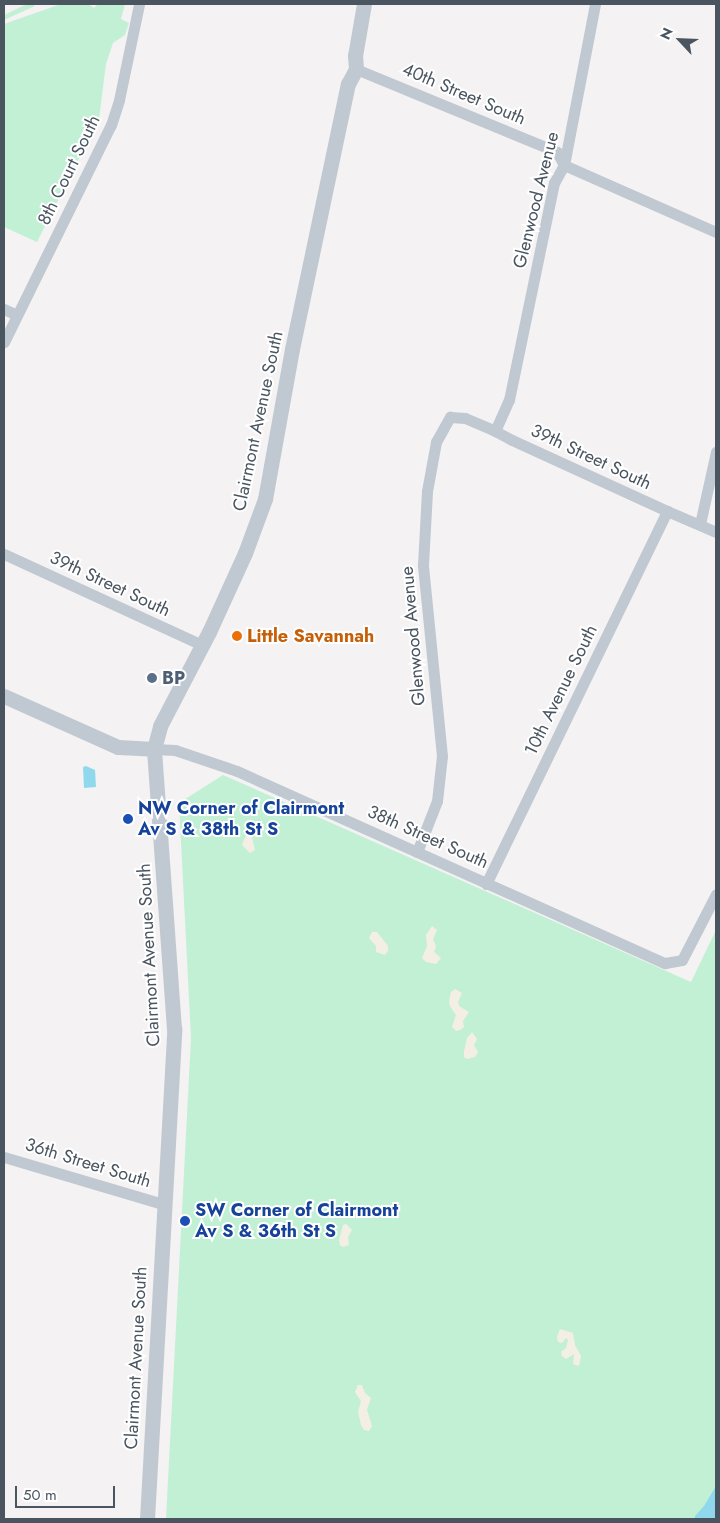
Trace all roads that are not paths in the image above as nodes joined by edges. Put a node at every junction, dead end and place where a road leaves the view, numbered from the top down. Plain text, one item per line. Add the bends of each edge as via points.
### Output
1 (139, 4) edge
2 (364, 4) edge
3 (595, 4) edge
4 (356, 69) junction
5 (564, 165) junction
6 (716, 232) edge
7 (4, 309) edge
8 (17, 315) junction
9 (4, 342) edge
10 (450, 416) joint
11 (495, 431) junction
12 (716, 452) edge
13 (666, 512) junction
14 (700, 524) junction
15 (716, 532) edge
16 (4, 554) edge
17 (202, 645) junction
18 (4, 696) edge
19 (154, 749) junction
20 (417, 852) junction
21 (486, 884) junction
22 (716, 894) edge
23 (4, 1157) edge
24 (163, 1204) junction
25 (147, 1519) edge

1 - 8 street, 8th Court South via 111,125
2 - 4 street, Clairmont Avenue South via 355,56
3 - 5 street, Glenwood Avenue
4 - 5 street, 40th Street South via 557,152
4 - 17 street, Clairmont Avenue South via 348,84 294,340 265,499 245,553
5 - 6 street, 40th Street South
5 - 11 street, Glenwood Avenue via 554,183 509,400
7 - 8 street
8 - 9 street, 8th Court South
10 - 11 street, 39th Street South via 465,418
10 - 20 street, Glenwood Avenue via 436,442 427,490 423,565 442,756 437,801
11 - 13 street, 39th Street South
12 - 14 street
13 - 14 street, 39th Street South
13 - 21 street, 10th Avenue South
14 - 15 street, 39th Street South
16 - 17 street, 39th Street South
17 - 19 street, Clairmont Avenue South via 160,726
18 - 19 street, 38th Street South via 118,747
19 - 20 street, 38th Street South via 176,750 237,771
19 - 24 street, Clairmont Avenue South via 174,1028
20 - 21 street, 38th Street South
21 - 22 street, 38th Street South via 665,963 682,960
23 - 24 street, 36th Street South
24 - 25 street, Clairmont Avenue South

